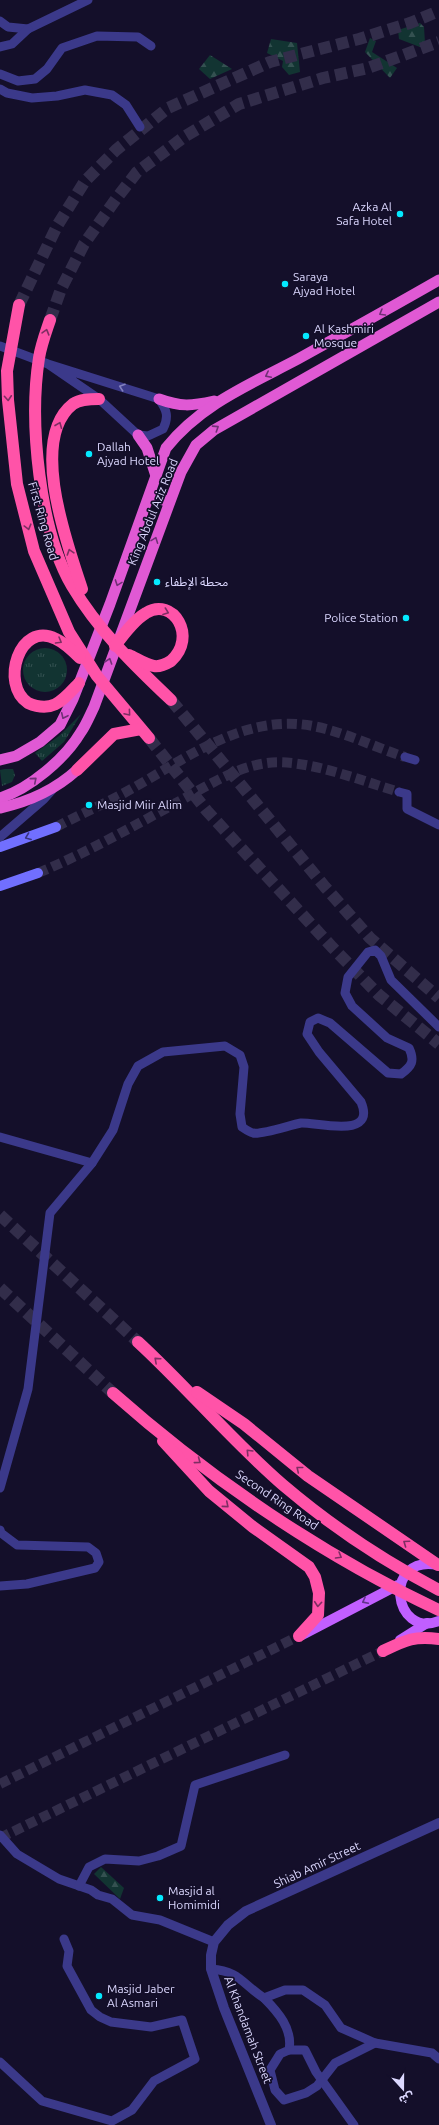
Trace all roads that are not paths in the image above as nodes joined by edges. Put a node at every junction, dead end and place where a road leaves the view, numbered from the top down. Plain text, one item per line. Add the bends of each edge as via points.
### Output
1 (88, 0) edge
2 (0, 21) edge
3 (28, 29) junction
4 (151, 46) dead end
5 (0, 47) edge
6 (0, 74) edge
7 (0, 89) edge
8 (140, 127) dead end
9 (439, 276) edge
10 (439, 280) edge
11 (416, 293) junction
12 (439, 302) edge
13 (19, 304) tunnel mouth
14 (50, 320) tunnel mouth
15 (0, 346) edge
16 (48, 364) junction
17 (3, 376) edge
18 (99, 399) junction
19 (159, 399) junction
20 (220, 400) junction
21 (138, 435) junction
22 (156, 476) junction
23 (150, 495) junction
24 (169, 502) junction
25 (77, 587) junction
26 (116, 647) junction
27 (97, 676) junction
28 (79, 683) junction
29 (171, 700) tunnel mouth
30 (404, 757) tunnel mouth
31 (0, 760) edge
32 (415, 760) dead end
33 (77, 770) joint
34 (55, 786) junction
35 (403, 793) dead end
36 (0, 798) edge
37 (0, 808) edge
38 (439, 825) edge
39 (56, 827) tunnel mouth
40 (0, 837) edge
41 (0, 847) edge
42 (38, 873) tunnel mouth
43 (0, 886) edge
44 (439, 1026) edge
45 (0, 1137) edge
46 (92, 1163) junction
47 (138, 1342) tunnel mouth
48 (176, 1377) junction
49 (114, 1393) tunnel mouth
50 (140, 1417) junction
51 (0, 1488) edge
52 (0, 1530) edge
53 (439, 1565) edge
54 (400, 1584) junction
55 (0, 1586) edge
56 (439, 1590) edge
57 (439, 1610) edge
58 (439, 1621) edge
59 (428, 1623) junction
60 (299, 1636) joint
61 (439, 1639) edge
62 (383, 1651) joint
63 (285, 1755) dead end
64 (439, 1823) edge
65 (0, 1835) edge
66 (79, 1886) junction
67 (64, 1939) dead end
68 (214, 1942) junction
69 (211, 1969) junction
70 (264, 1998) junction
71 (376, 2043) junction
72 (289, 2050) junction
73 (439, 2059) edge
74 (0, 2062) edge
75 (321, 2079) junction
76 (271, 2125) edge
77 (354, 2125) edge

1 - 3 street
2 - 3 street via 8,27
3 - 5 street via 12,44
4 - 6 street via 138,38 97,36 62,48 47,69 35,79 18,81
7 - 8 street via 7,94 32,98 85,90 112,95 126,105
9 - 11 highway
10 - 11 highway, King Abdul Aziz Road
11 -> 20 highway, King Abdul Aziz Road
24 -> 12 highway, King Abdul Aziz Road via 196,444 214,430
13 - 17 highway, First Ring Road
25 -> 14 highway, First Ring Road via 52,537 36,447 34,400 39,356
15 - 16 street
16 - 18 street
19 -> 16 street
17 -> 27 highway, First Ring Road via 17,484 34,551 68,632
18 - 21 street
25 -> 18 highway via 55,493 52,447 64,413 73,404
19 - 20 highway via 177,405 193,406
19 - 21 street via 166,410 167,422 163,429 148,436
20 - 22 highway, King Abdul Aziz Road via 178,432 166,448
21 - 22 highway via 147,448
22 - 23 highway, King Abdul Aziz Road
23 - 24 highway
23 -> 28 highway, King Abdul Aziz Road
26 -> 24 highway, King Abdul Aziz Road
25 - 26 highway, First Ring Road
26 -> 26 highway via 146,612 157,609 167,611 176,617 184,635 178,654 168,663 159,666 146,663
26 - 29 highway, First Ring Road
36 -> 26 highway, King Abdul Aziz Road via 13,794 29,784 72,746 94,707
28 -> 27 highway via 62,701 47,708 35,706 16,695 10,681 13,656 28,640 42,636 56,638
27 -> 33 highway, First Ring Road via 145,733 114,734
28 -> 31 highway, King Abdul Aziz Road via 60,725 16,756
30 - 32 street
33 - 34 highway
34 - 37 highway via 32,798
34 - 40 street via 44,799
35 - 38 street via 407,809
39 -> 41 main road
42 - 43 main road
44 - 46 street via 391,980 381,956 375,950 368,952 348,977 345,993 352,1006 387,1038 409,1048 413,1058 411,1067 402,1074 388,1073 330,1023 318,1018 310,1022 307,1034 361,1102 364,1108 362,1117 355,1124 339,1128 303,1123 254,1133 242,1127 240,1114 244,1067 240,1055 225,1046 163,1052 138,1066 128,1084 113,1130
45 - 46 street
46 - 51 street via 50,1213 28,1389
48 -> 47 highway, Second Ring Road
53 -> 48 highway via 308,1476 244,1424
56 -> 48 highway, Second Ring Road via 359,1543 284,1485
49 - 50 highway, Second Ring Road
50 -> 57 highway, Second Ring Road via 239,1492 305,1536 404,1594
50 -> 60 highway via 209,1491 309,1568 315,1577 319,1593 318,1615
52 - 55 street via 17,1545 88,1547 96,1553 99,1562 95,1568 27,1584
53 - 54 main road via 415,1567 404,1576
54 - 59 main road via 399,1598 404,1611 418,1622
54 -> 60 main road
58 - 59 main road
59 - 62 main road
61 - 62 highway via 419,1637 404,1640
63 - 66 street via 195,1785 181,1846 139,1861 105,1859 89,1867
64 - 68 street, Shiab Amir Street via 246,1911 228,1925
65 - 66 street via 17,1854 33,1865
66 - 68 street via 112,1899 132,1915 160,1920
67 - 74 street via 69,1952 67,1966 91,2010 111,2022 151,2027 182,2020 195,2059 154,2081 132,2110 112,2121 42,2101
68 - 69 street, Al Khandamah Street
69 - 70 street via 227,1970
69 - 76 street, Al Khandamah Street
70 - 71 street via 285,1990 303,1990 325,2005 341,2028
70 - 72 street via 278,2012 287,2029 291,2042
71 - 73 street via 432,2053
71 - 75 street via 335,2063
72 - 75 street via 305,2050
72 - 75 street via 280,2054 270,2070 275,2090 284,2100 306,2093 317,2086
75 - 77 street

